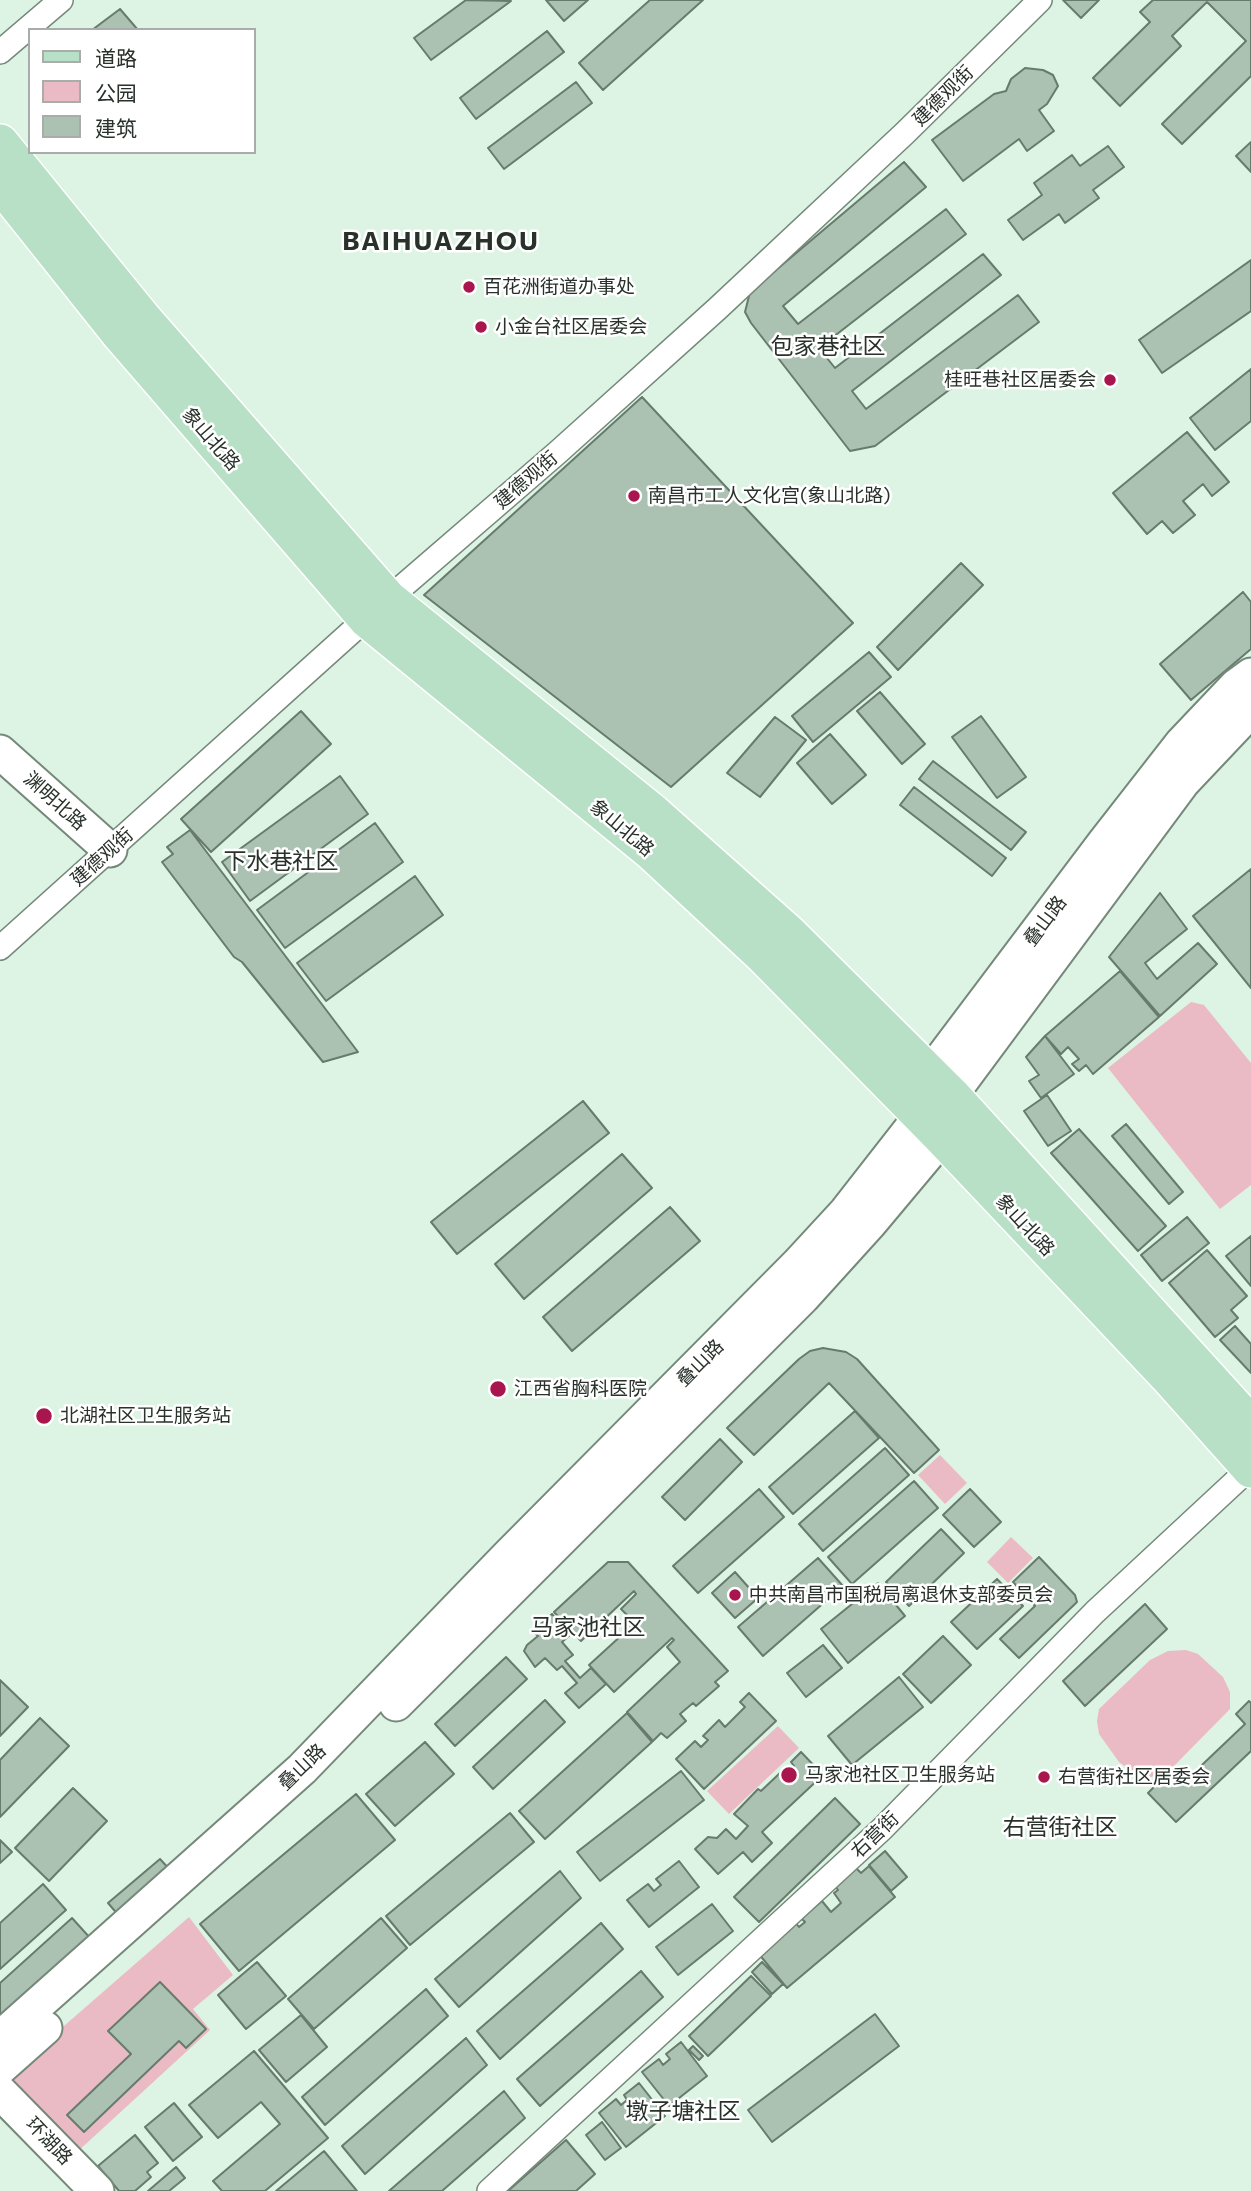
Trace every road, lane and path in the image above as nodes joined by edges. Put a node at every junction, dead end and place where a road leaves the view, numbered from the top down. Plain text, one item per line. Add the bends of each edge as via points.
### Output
1 (61, 0) edge
2 (1040, 0) edge
3 (28, 28) edge
4 (28, 28) edge
5 (0, 52) edge
6 (0, 143) edge
7 (0, 183) edge
8 (378, 609) junction
9 (1251, 675) edge
10 (1251, 710) edge
11 (0, 752) edge
12 (110, 850) junction
13 (0, 948) edge
14 (940, 1084) junction
15 (932, 1126) junction
16 (1251, 1425) edge
17 (1250, 1469) edge
18 (0, 2038) edge
19 (0, 2068) edge
20 (0, 2092) edge
21 (97, 2191) edge
22 (489, 2191) edge

1 - 3 street
2 - 8 street, 建德观街 via 717,309
4 - 5 street
6 - 8 main road, 象山北路
7 - 8 main road, 象山北路 via 121,335
8 - 12 street, 建德观街
8 - 14 main road, 象山北路 via 661,820 789,934
8 - 15 main road, 象山北路 via 764,956
9 - 14 main road, 叠山路 via 1181,743
10 - 14 main road, 叠山路 via 1183,782
11 - 12 main road, 渊明北路
12 - 13 street, 建德观街
14 - 15 main road, 叠山路
14 - 16 main road, 象山北路
15 - 17 main road, 象山北路
15 - 18 main road, 叠山路 via 302,1769
15 - 19 main road, 叠山路 via 870,1223 803,1297 314,1787
17 - 22 street, 右营街 via 1096,1612 882,1829
20 - 21 main road, 环湖路

